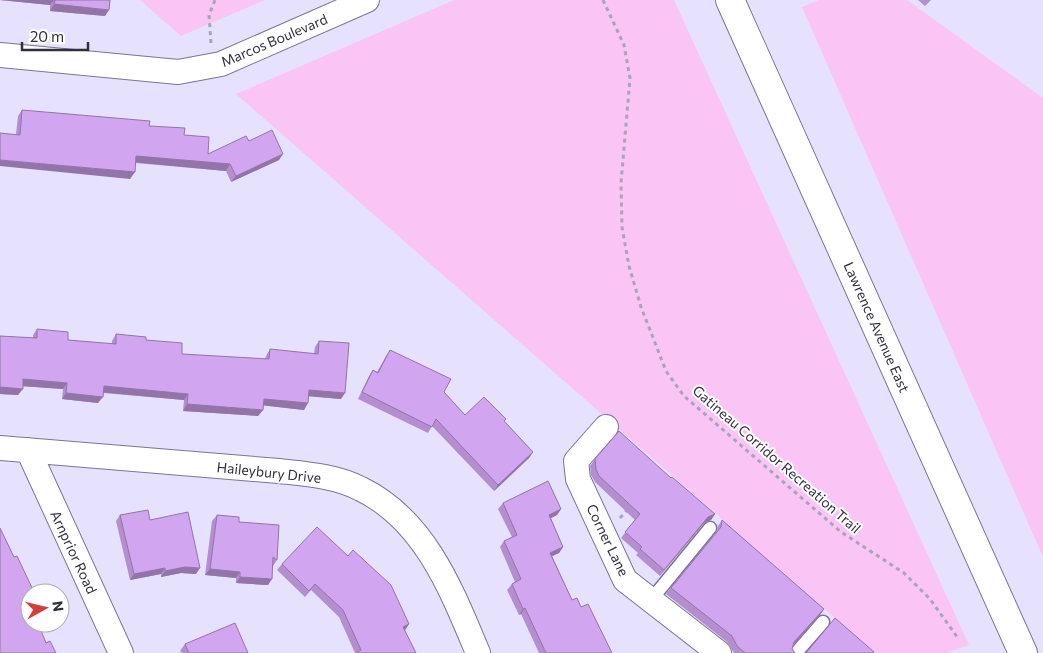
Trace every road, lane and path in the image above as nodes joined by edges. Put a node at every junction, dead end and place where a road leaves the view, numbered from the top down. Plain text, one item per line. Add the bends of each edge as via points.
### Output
1 (215, 0) edge
2 (367, 0) edge
3 (603, 0) edge
4 (730, 0) edge
5 (0, 55) edge
6 (212, 65) junction
7 (606, 427) dead end
8 (0, 448) edge
9 (28, 450) junction
10 (634, 502) edge
11 (710, 528) edge
12 (605, 536) junction
13 (651, 600) junction
14 (823, 622) edge
15 (958, 638) dead end
16 (121, 653) edge
17 (478, 653) edge
18 (719, 653) edge
19 (796, 653) edge
20 (1023, 653) edge

1 - 6 path via 209,15
2 - 6 street, Marcos Boulevard
3 - 15 path, Gatineau Corridor Recreation Trail via 624,45 630,78 621,183 622,227 641,307 666,372 684,396 834,527 904,572 930,599
4 - 20 main road, Lawrence Avenue East
5 - 6 street, Marcos Boulevard via 178,72
7 - 12 street, Corner Lane via 576,461 578,479
8 - 9 street, Haileybury Drive
9 - 16 street, Arnprior Road
9 - 17 street, Haileybury Drive via 287,472 321,476 360,488 398,512 428,549 455,597
10 - 12 path
11 - 13 lane
12 - 13 street, Corner Lane via 625,580
13 - 18 street, Corner Lane
14 - 19 lane

